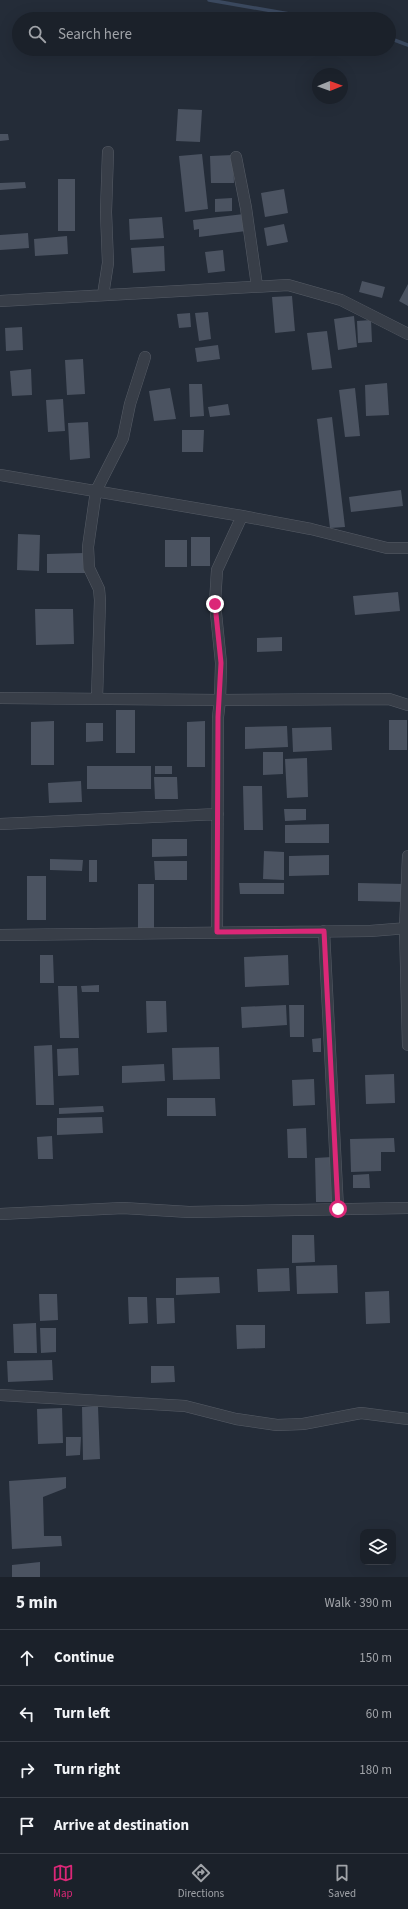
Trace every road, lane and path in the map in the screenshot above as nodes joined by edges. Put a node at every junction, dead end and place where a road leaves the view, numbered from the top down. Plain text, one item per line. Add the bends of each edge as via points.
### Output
1 (108, 152) dead end
2 (236, 157) dead end
3 (257, 286) junction
4 (104, 295) junction
5 (0, 301) edge
6 (408, 334) edge
7 (146, 357) dead end
8 (0, 475) edge
9 (96, 491) junction
10 (242, 516) junction
11 (408, 548) edge
12 (0, 698) edge
13 (97, 698) junction
14 (220, 700) junction
15 (408, 705) edge
16 (218, 814) junction
17 (0, 824) edge
18 (408, 856) edge
19 (406, 928) edge
20 (324, 931) junction
21 (217, 932) junction
22 (0, 935) edge
23 (408, 1045) edge
24 (408, 1208) edge
25 (338, 1209) junction
26 (0, 1214) edge
27 (0, 1395) edge
28 (408, 1419) edge

1 - 4 street via 108,263
2 - 3 street
3 - 4 street
3 - 6 street via 288,285 340,300
4 - 5 street
7 - 9 street via 130,404 123,438
8 - 9 street
9 - 10 street
9 - 13 street via 88,547 89,568 99,590 100,600
10 - 11 street via 311,529 380,547
10 - 14 street via 217,570 215,604 221,663
12 - 13 street
13 - 14 street
14 - 15 street via 389,699
14 - 16 street
16 - 17 street
16 - 21 street
18 - 19 street
19 - 20 street
19 - 23 street
20 - 21 street
20 - 25 street
21 - 22 street
24 - 25 street
25 - 26 street via 189,1212 128,1208
27 - 28 street via 185,1406 236,1419 277,1425 303,1424 361,1413

